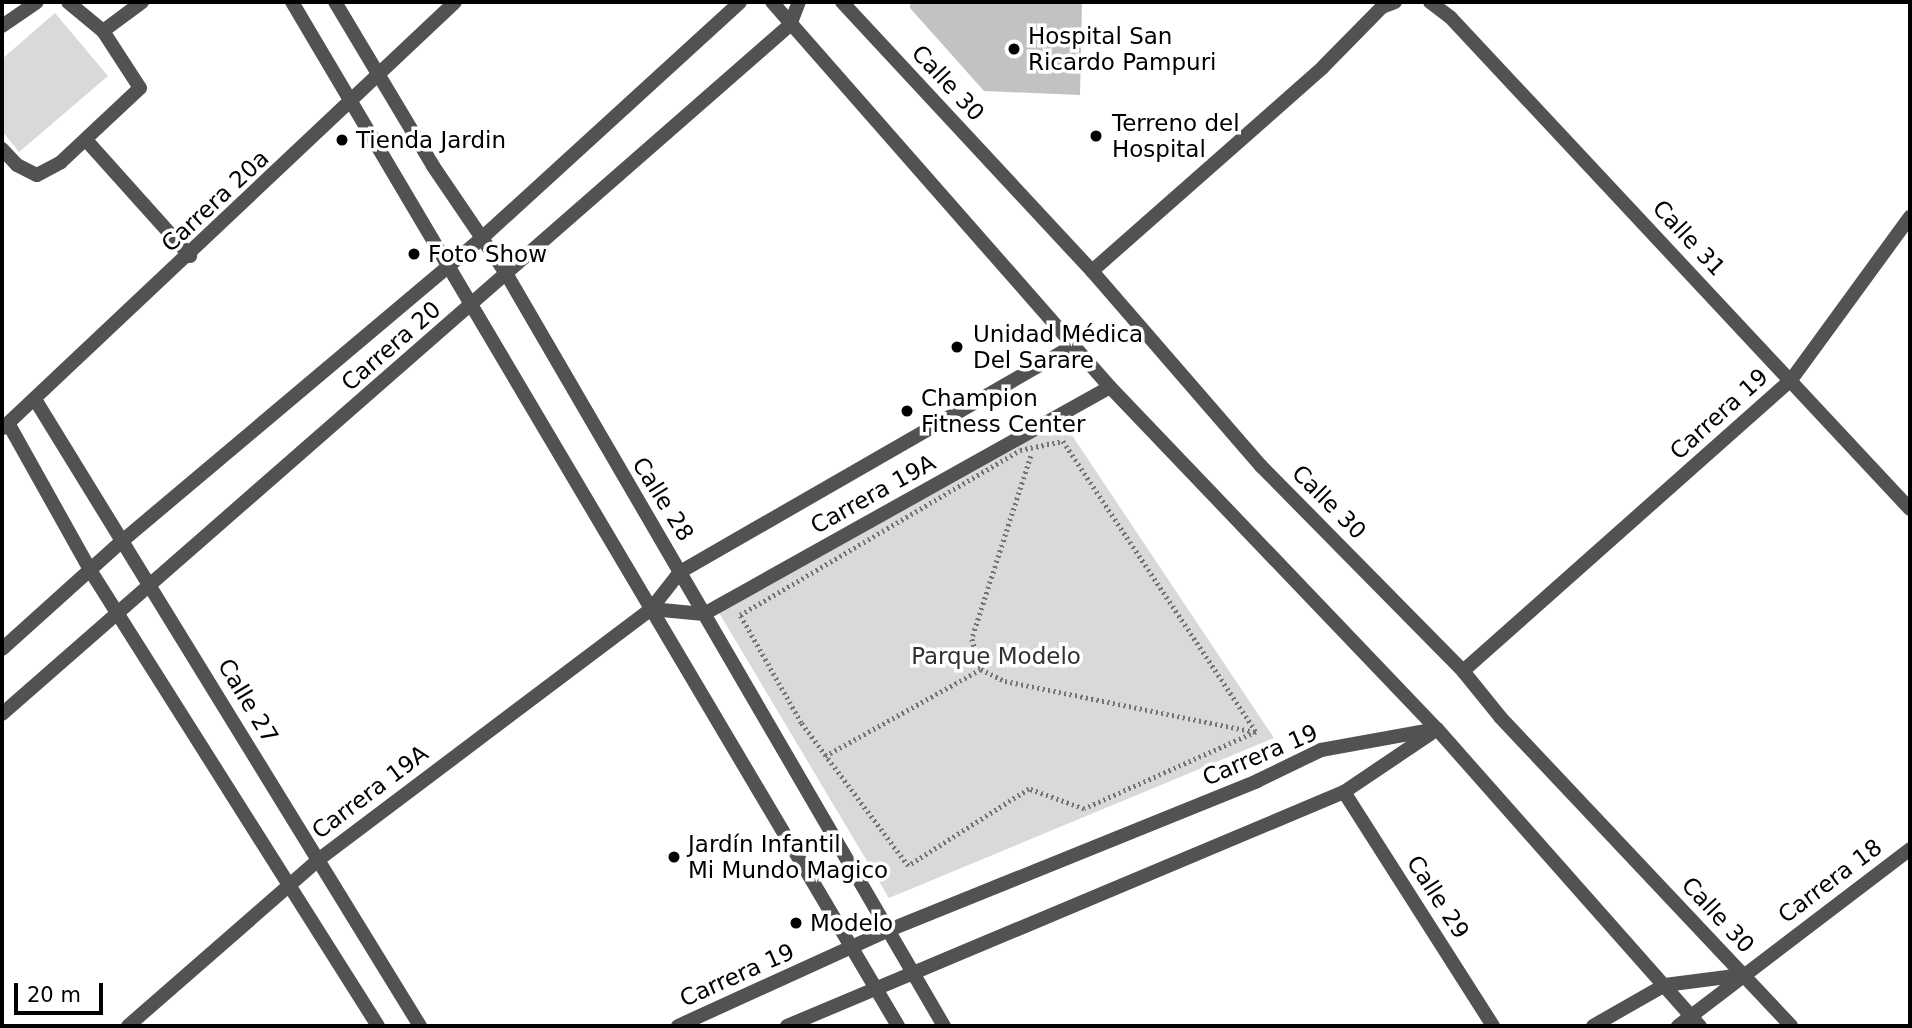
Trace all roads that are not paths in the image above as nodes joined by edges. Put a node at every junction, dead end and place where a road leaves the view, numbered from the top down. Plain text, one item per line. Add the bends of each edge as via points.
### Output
1 (37, 2) edge
2 (68, 2) edge
3 (142, 2) edge
4 (292, 2) edge
5 (335, 2) edge
6 (455, 2) edge
7 (740, 2) edge
8 (772, 2) edge
9 (799, 2) edge
10 (842, 2) edge
11 (1395, 2) edge
12 (1430, 2) edge
13 (790, 25) junction
14 (2, 26) edge
15 (103, 31) junction
16 (379, 76) junction
17 (351, 104) junction
18 (86, 140) junction
19 (2, 149) edge
20 (1910, 217) edge
21 (483, 237) junction
22 (190, 256) junction
23 (449, 267) junction
24 (1092, 271) junction
25 (507, 275) junction
26 (474, 304) junction
27 (1074, 345) junction
28 (1791, 380) junction
29 (1110, 387) junction
30 (36, 401) junction
31 (5, 426) edge
32 (1910, 509) edge
33 (121, 542) junction
34 (90, 570) junction
35 (680, 572) junction
36 (151, 585) junction
37 (651, 609) junction
38 (118, 614) junction
39 (704, 614) junction
40 (2, 649) edge
41 (1463, 671) junction
42 (2, 714) edge
43 (1437, 729) junction
44 (1343, 792) junction
45 (1910, 849) edge
46 (318, 860) junction
47 (288, 885) junction
48 (889, 930) junction
49 (852, 947) junction
50 (912, 973) junction
51 (1744, 975) junction
52 (1665, 985) junction
53 (874, 987) junction
54 (1696, 1022) edge
55 (128, 1026) edge
56 (378, 1026) edge
57 (420, 1026) edge
58 (678, 1026) edge
59 (787, 1026) edge
60 (898, 1026) edge
61 (944, 1026) edge
62 (1493, 1026) edge
63 (1593, 1026) edge
64 (1678, 1026) edge
65 (1791, 1026) edge

1 - 14 street
2 - 15 street
3 - 15 street
4 - 17 street
5 - 16 street, Calle 28
6 - 16 street, Carrera 20a
7 - 21 street, Carrera 20
8 - 13 street
9 - 13 street, Carrera 20
10 - 24 street, Calle 30
11 - 24 street via 1382,7 1323,67
12 - 28 street, Calle 31 via 1451,18
13 - 25 street, Carrera 20
13 - 27 street
15 - 18 street via 140,88
16 - 17 street, Carrera 20a
16 - 21 street, Calle 28
17 - 22 street, Carrera 20a
17 - 23 street
18 - 19 street via 37,175 17,165
18 - 22 street
20 - 28 street, Carrera 19
21 - 23 street, Carrera 20
21 - 25 street, Calle 28
22 - 30 street, Carrera 20a
23 - 26 street
23 - 33 street, Carrera 20
24 - 41 street, Calle 30 via 1261,466
25 - 26 street, Carrera 20
25 - 35 street, Calle 28
26 - 36 street, Carrera 20
26 - 37 street
27 - 29 street
27 - 35 street, Carrera 19A
28 - 32 street, Calle 31
28 - 41 street, Carrera 19
29 - 39 street, Carrera 19A
29 - 43 street
30 - 31 street, Carrera 20a
30 - 33 street, Calle 27
31 - 34 street
33 - 34 street, Carrera 20
33 - 36 street, Calle 27
34 - 38 street
34 - 40 street, Carrera 20
35 - 37 street, Carrera 19A
35 - 39 street, Calle 28
36 - 38 street, Carrera 20
36 - 46 street, Calle 27
37 - 39 street
37 - 46 street, Carrera 19A
37 - 49 street
38 - 42 street, Carrera 20
38 - 47 street
39 - 48 street, Calle 28
41 - 51 street, Calle 30 via 1501,718
43 - 44 street
43 - 48 street, Carrera 19 via 1321,750 1257,781
43 - 52 street
44 - 50 street
44 - 62 street, Calle 29
45 - 51 street, Carrera 18
46 - 47 street, Carrera 19A
46 - 57 street, Calle 27
47 - 55 street, Carrera 19A
47 - 56 street
48 - 49 street, Carrera 19
48 - 50 street, Calle 28
49 - 53 street
49 - 58 street, Carrera 19
50 - 53 street
50 - 61 street, Calle 28
51 - 52 street, Carrera 18
51 - 54 street, Carrera 18
51 - 65 street, Calle 30
52 - 54 street
52 - 63 street, Carrera 18
53 - 59 street
53 - 60 street
54 - 64 street, Carrera 18

